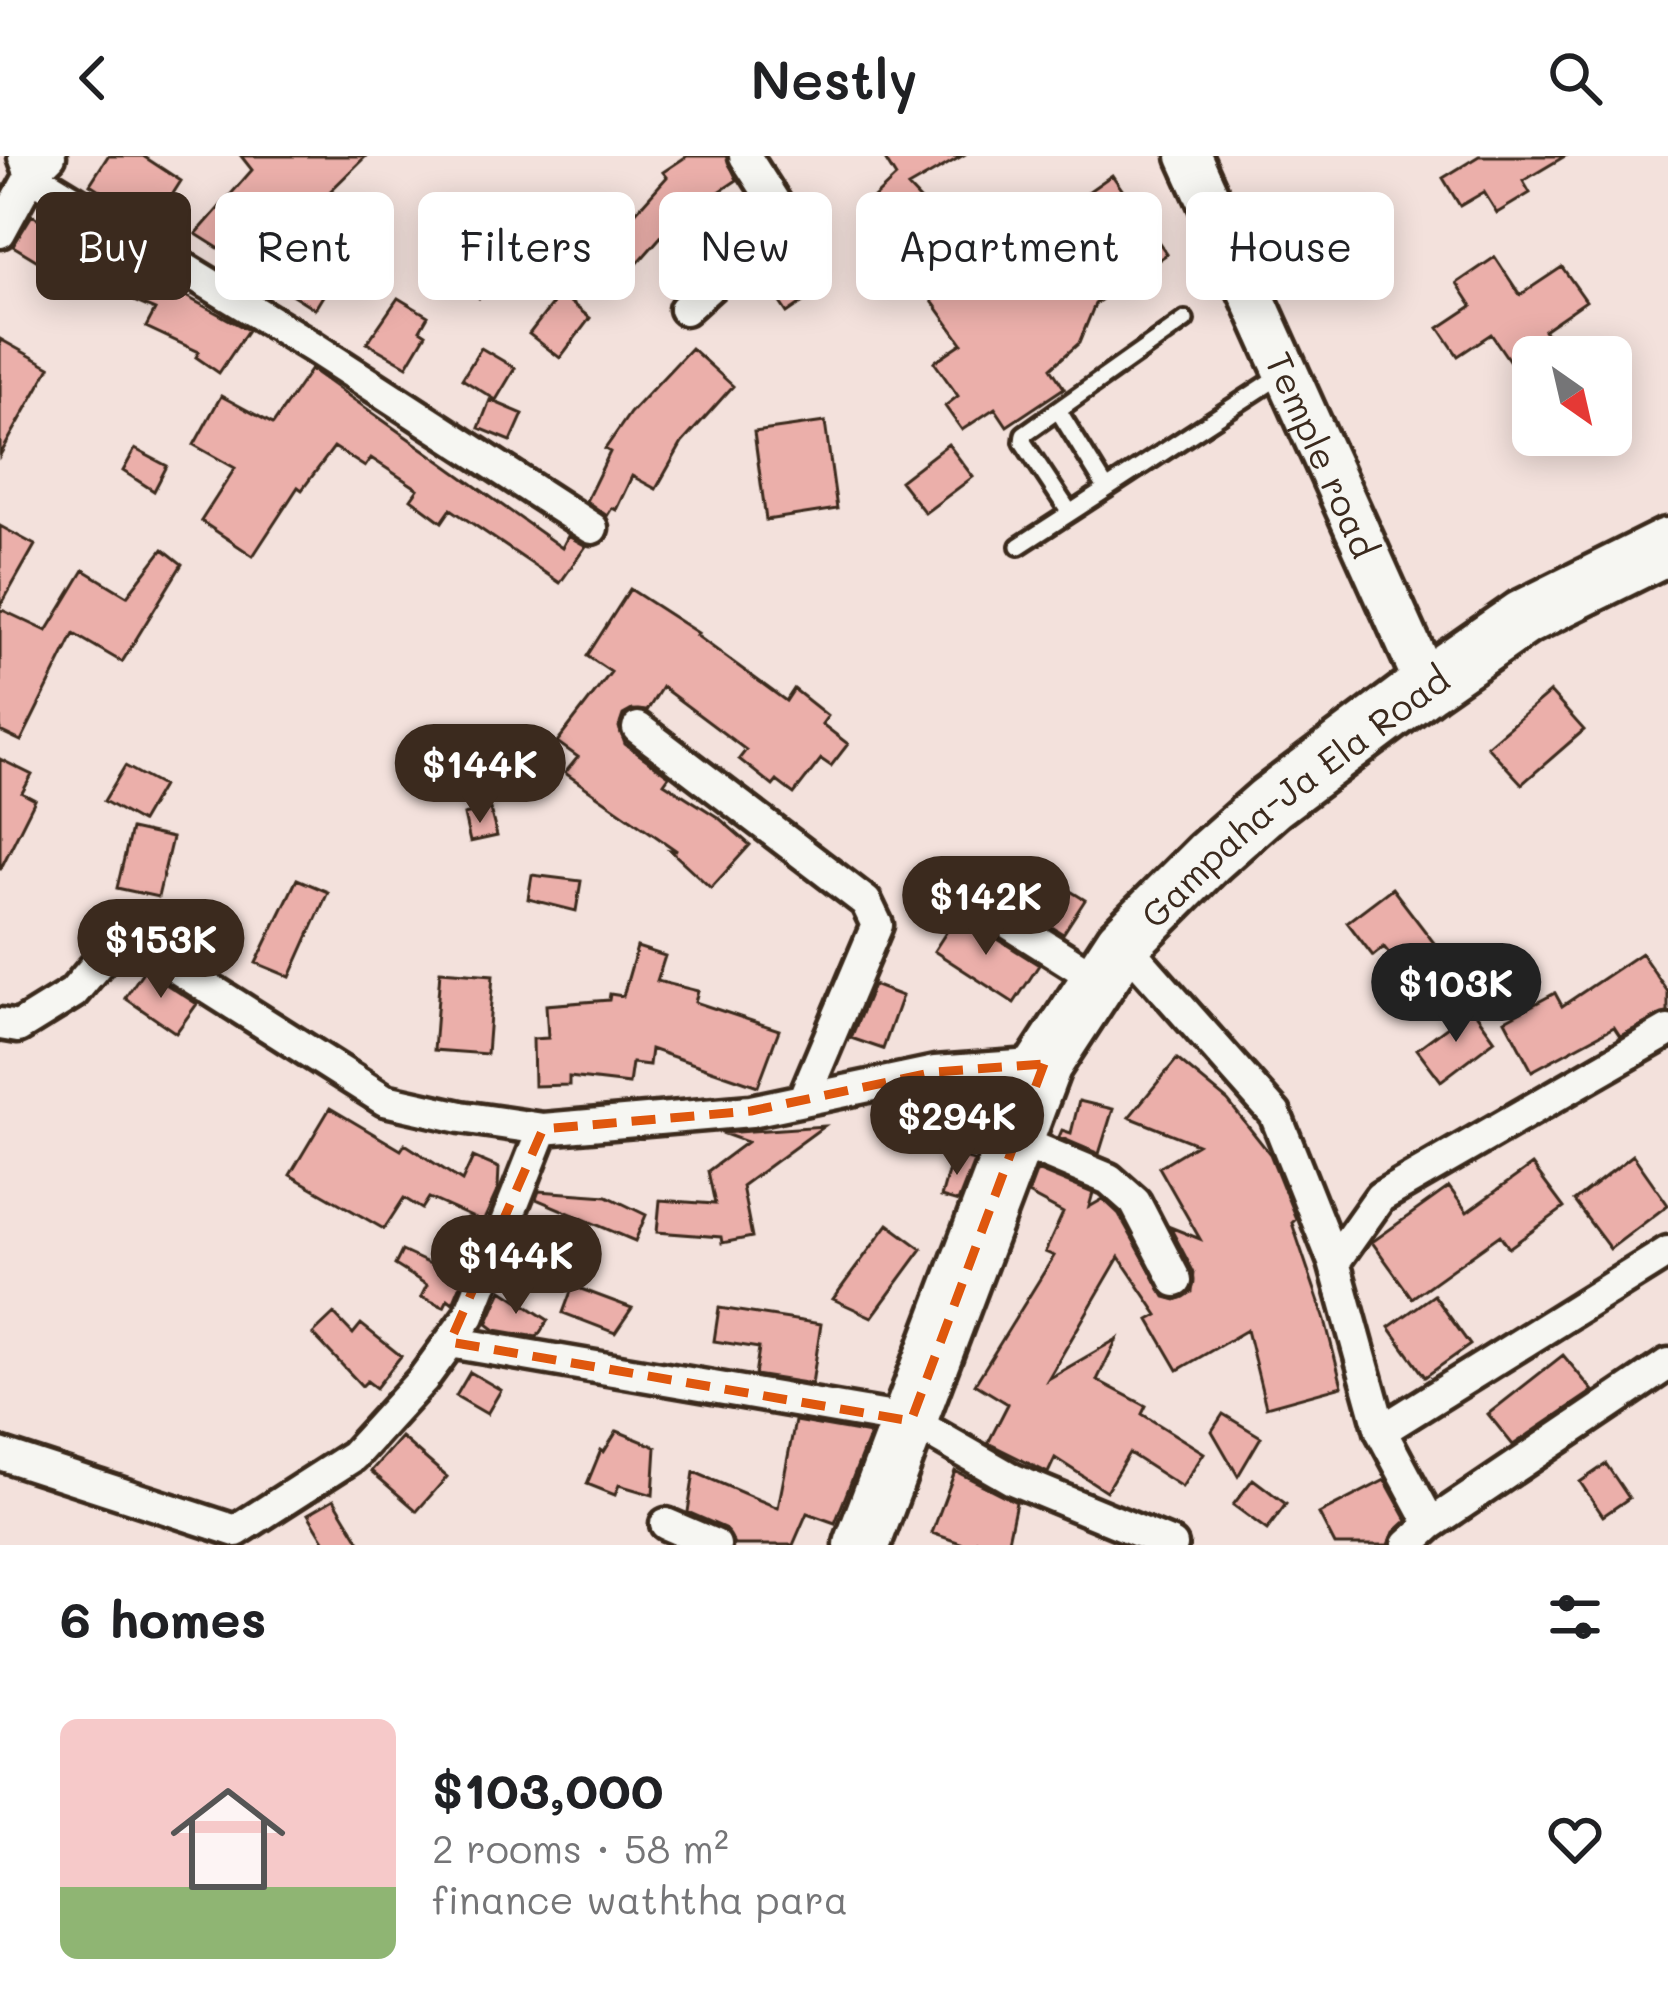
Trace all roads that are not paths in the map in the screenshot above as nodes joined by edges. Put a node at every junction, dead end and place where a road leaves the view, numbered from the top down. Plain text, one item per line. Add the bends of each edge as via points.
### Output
1 (745, 156) edge
2 (1190, 156) edge
3 (35, 162) edge
4 (0, 232) edge
5 (685, 309) dead end
6 (1185, 320) dead end
7 (1286, 373) junction
8 (1058, 410) junction
9 (1106, 488) junction
10 (1070, 512) junction
11 (592, 528) dead end
12 (1019, 546) dead end
13 (1668, 546) edge
14 (1426, 685) junction
15 (638, 728) dead end
16 (958, 891) dead end
17 (1111, 962) junction
18 (0, 1024) edge
19 (1668, 1031) edge
20 (1044, 1064) junction
21 (803, 1100) junction
22 (543, 1129) junction
23 (1018, 1141) junction
24 (1668, 1252) edge
25 (1334, 1262) junction
26 (1177, 1281) dead end
27 (450, 1342) junction
28 (1668, 1364) edge
29 (911, 1421) junction
30 (1382, 1431) junction
31 (0, 1454) edge
32 (666, 1524) dead end
33 (1431, 1524) junction
34 (236, 1531) junction
35 (267, 1545) edge
36 (715, 1545) edge
37 (862, 1545) edge
38 (1172, 1545) edge
39 (1408, 1545) edge

1 - 5 street via 775,203 770,232
2 - 7 street, Temple road
3 - 4 street
3 - 11 street
6 - 8 lane
7 - 9 lane
7 - 14 street, Temple road
8 - 9 lane
8 - 10 lane via 1023,442
9 - 10 lane
10 - 12 lane
13 - 14 highway, Gampaha-Ja Ela Road via 1523,618
14 - 17 highway, Gampaha-Ja Ela Road via 1209,856
15 - 21 street via 866,902 877,925
16 - 17 street
17 - 20 highway, Gampaha-Ja Ela Road
17 - 25 street via 1274,1114
18 - 22 street via 17,1027 73,993 110,949 144,946 385,1100
19 - 25 street via 1380,1197
20 - 21 street via 935,1072
20 - 23 highway, Gampaha-Ja Ela Road
21 - 22 street via 751,1112
22 - 27 street via 469,1316
23 - 26 street via 1109,1179 1135,1202
23 - 29 highway, Gampaha-Ja Ela Road
24 - 30 street
25 - 30 street
27 - 29 street
27 - 34 street via 353,1456
28 - 33 street
29 - 37 highway, Gampaha-Ja Ela Road
29 - 38 street via 1012,1479
30 - 33 street
31 - 34 street
32 - 36 street
33 - 39 street
34 - 35 street

